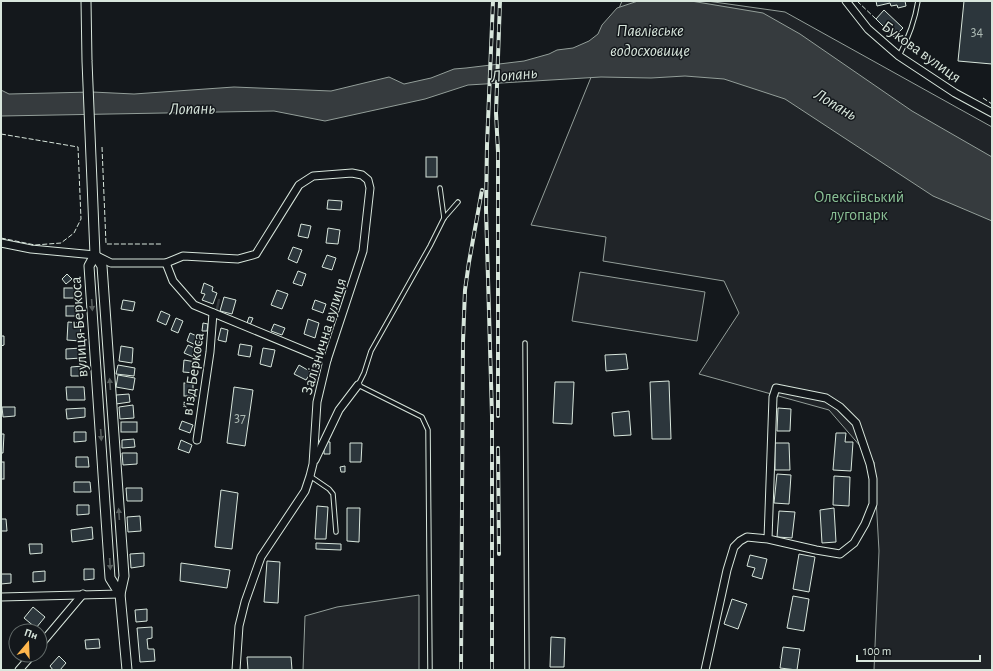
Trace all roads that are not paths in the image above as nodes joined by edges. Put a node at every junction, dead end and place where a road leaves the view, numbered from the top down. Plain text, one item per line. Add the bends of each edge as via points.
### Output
1 (86, 1) edge
2 (846, 1) edge
3 (918, 1) edge
4 (899, 56) junction
5 (992, 113) edge
6 (440, 188) dead end
7 (458, 202) dead end
8 (444, 218) junction
9 (1, 243) edge
10 (95, 255) junction
11 (166, 263) junction
12 (216, 314) junction
13 (525, 343) dead end
14 (327, 360) junction
15 (358, 385) junction
16 (197, 440) dead end
17 (313, 464) junction
18 (310, 476) junction
19 (336, 532) dead end
20 (768, 539) junction
21 (83, 594) junction
22 (120, 594) junction
23 (1, 597) edge
24 (48, 636) edge
25 (127, 670) edge
26 (236, 670) edge
27 (430, 670) edge
28 (527, 670) edge
29 (706, 670) edge

1 - 10 street
2 - 4 street, Букова вулиця via 868,29
3 - 4 lane via 912,25
4 - 5 street, Букова вулиця via 955,93
6 - 8 lane
7 - 8 lane
8 - 15 lane via 371,351
9 - 10 street via 31,249
10 - 11 street via 111,263
22 -> 10 street, вулиця Беркоса via 124,576 103,274 102,266
10 -> 22 street, вулиця Беркоса via 89,266 110,578
11 - 12 street via 173,281 194,305
11 - 14 street, Залізнична вулиця via 183,256 238,259 256,254 299,185 313,176 352,173 362,175 368,180 370,188 363,251
12 - 14 street
12 - 16 street, в’їзд Беркоса
13 - 28 lane
14 - 17 street, Залізнична вулиця via 317,402
15 - 17 street via 339,410
15 - 27 lane via 422,417 428,430
17 - 18 street, Залізнична вулиця
18 - 19 lane via 329,488 333,494
18 - 26 street, Залізнична вулиця via 305,491 261,557 240,620
20 - 20 street via 840,554 854,543 865,524 873,504 870,464 856,424 840,407 826,398 776,388 773,397
20 - 29 street via 747,538 734,547
21 - 22 street
21 - 23 street
21 - 24 street
22 - 25 street, вулиця Беркоса

